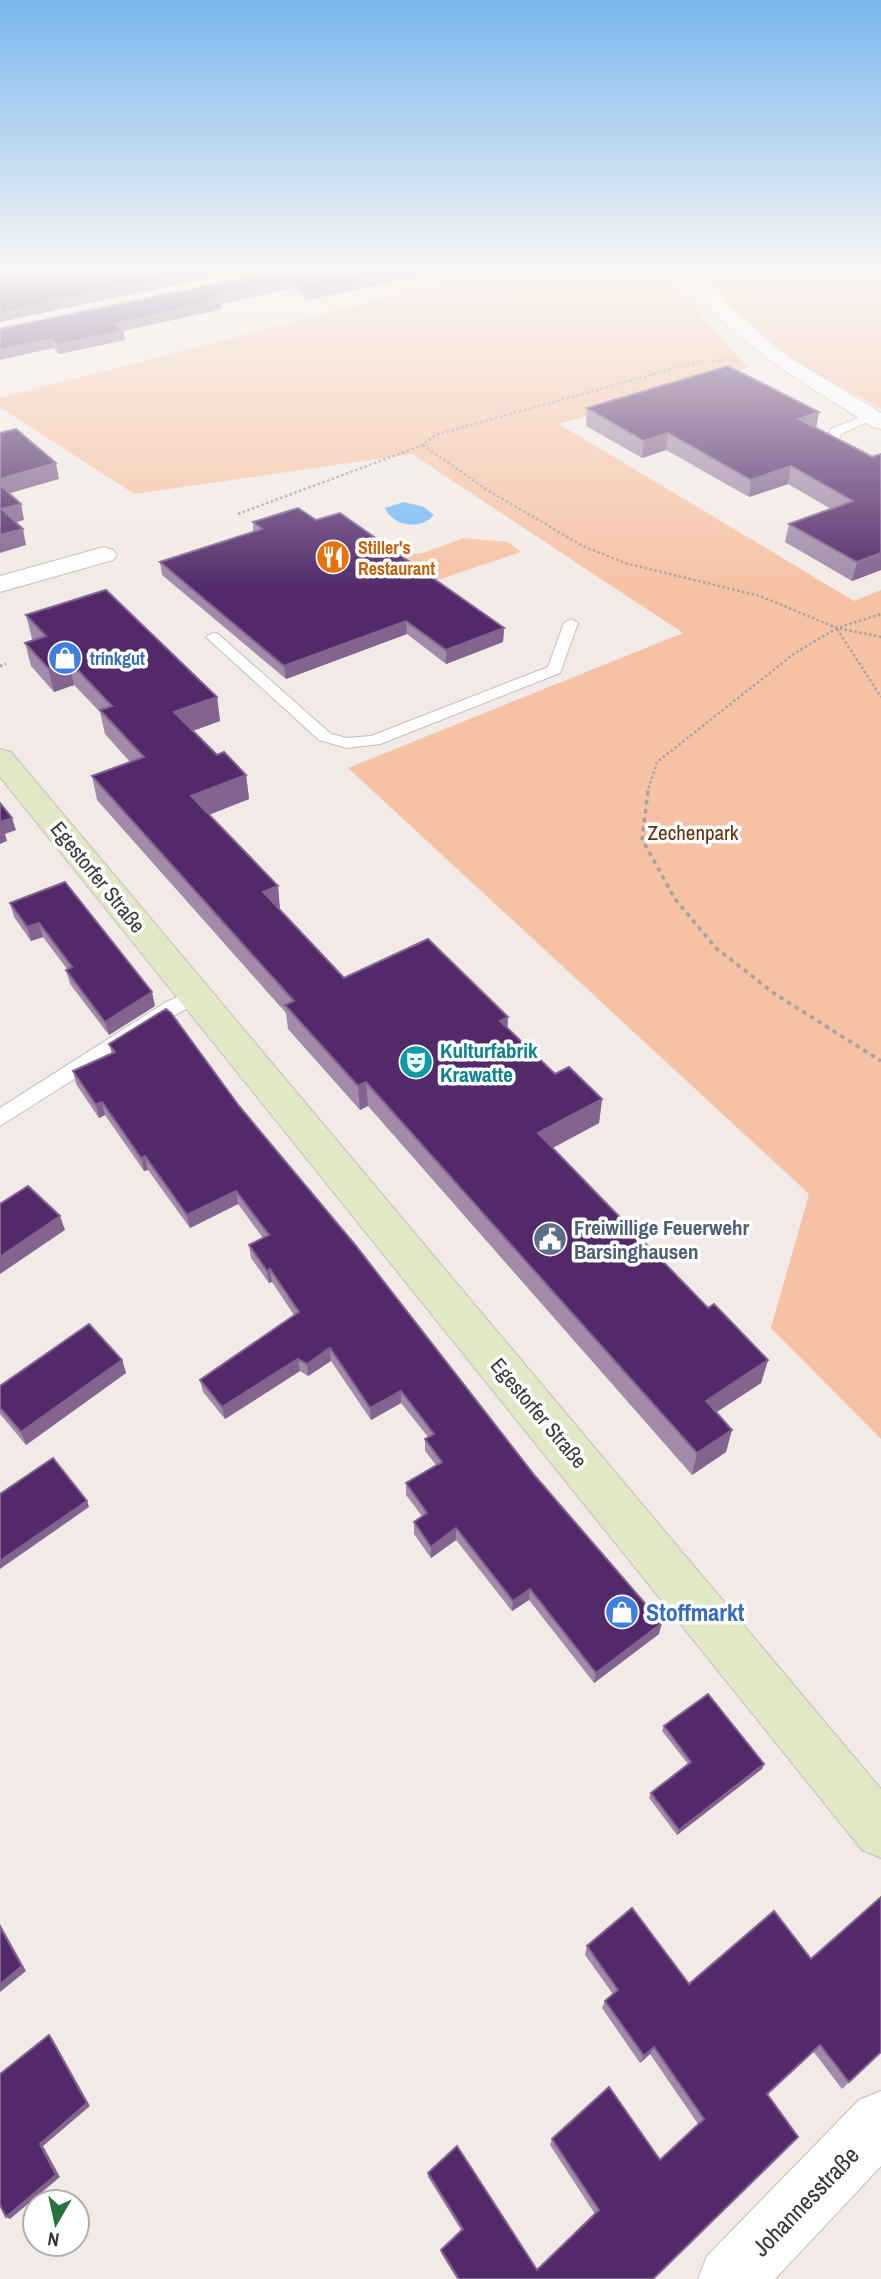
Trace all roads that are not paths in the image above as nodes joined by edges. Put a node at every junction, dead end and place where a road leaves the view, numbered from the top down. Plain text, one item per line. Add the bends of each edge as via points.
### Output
1 (805, 375) edge
2 (876, 420) edge
3 (881, 460) edge
4 (104, 555) dead end
5 (0, 584) edge
6 (571, 623) dead end
7 (213, 636) dead end
8 (0, 758) edge
9 (196, 996) junction
10 (0, 1118) edge
11 (881, 1831) edge
12 (881, 2122) edge
13 (730, 2279) edge

1 - 2 street
2 - 3 lane via 835,432 833,442 867,459
4 - 5 street
6 - 7 lane via 555,670 374,741 347,743 325,737
8 - 9 main road, Egestorfer Straße
9 - 10 lane
9 - 11 main road, Egestorfer Straße
12 - 13 street, Johannesstraße

